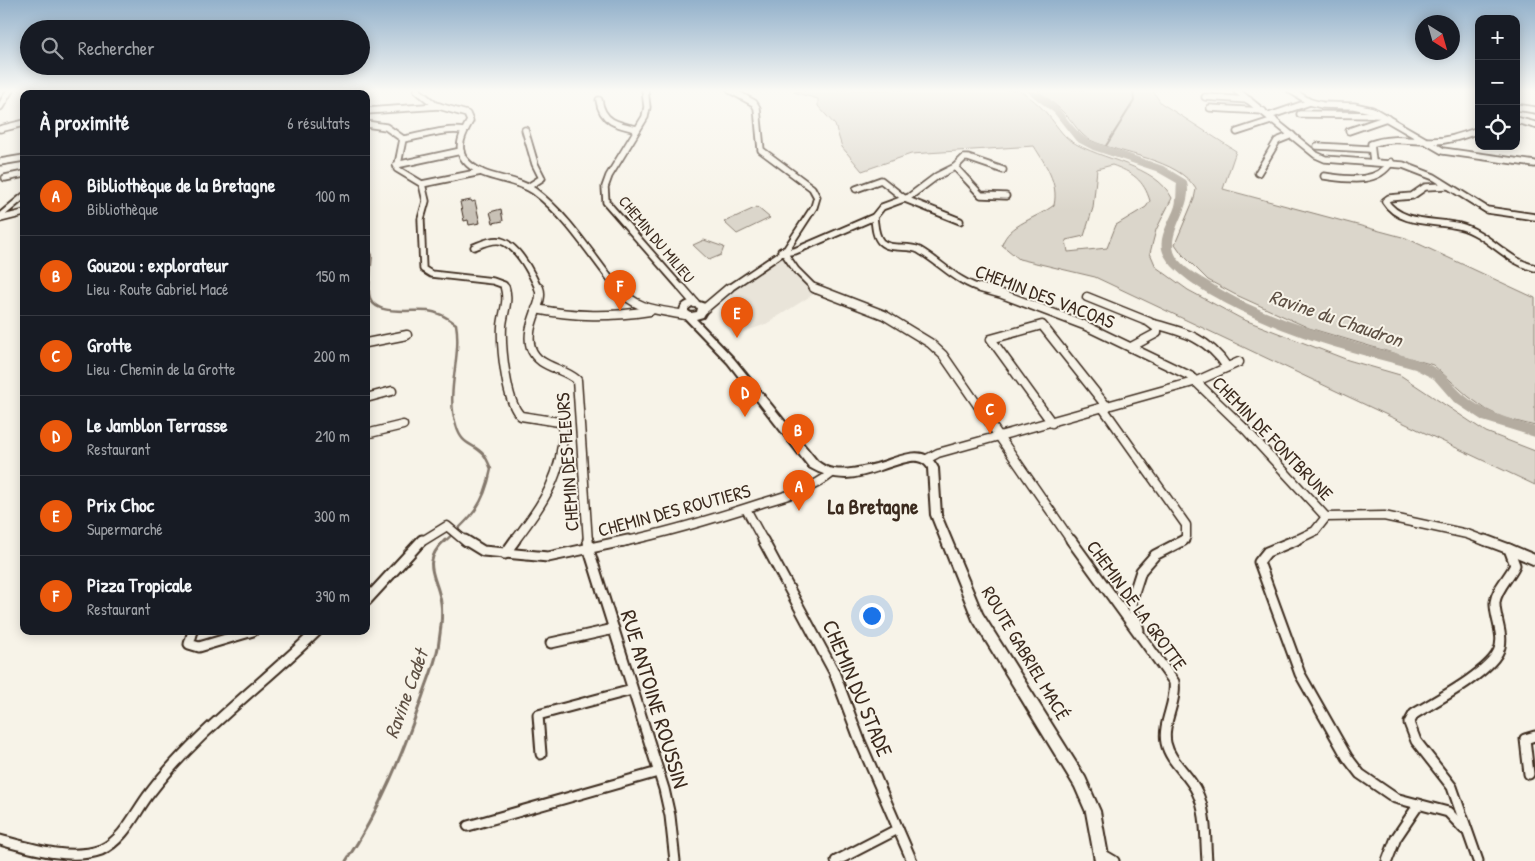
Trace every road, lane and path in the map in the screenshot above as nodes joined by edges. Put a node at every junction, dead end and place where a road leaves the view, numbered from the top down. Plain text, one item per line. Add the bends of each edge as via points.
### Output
1 (392, 130) edge
2 (444, 130) edge
3 (457, 130) edge
4 (525, 130) dead end
5 (636, 130) edge
6 (759, 130) edge
7 (1242, 130) edge
8 (1286, 130) edge
9 (1407, 130) edge
10 (464, 131) joint
11 (1475, 131) edge
12 (1237, 132) dead end
13 (1292, 135) junction
14 (403, 139) junction
15 (1426, 141) junction
16 (1317, 146) dead end
17 (1370, 149) junction
18 (461, 151) junction
19 (20, 159) edge
20 (1373, 161) junction
21 (0, 162) edge
22 (1391, 162) junction
23 (396, 164) junction
24 (1535, 164) edge
25 (955, 167) junction
26 (1003, 170) dead end
27 (481, 172) junction
28 (1258, 173) dead end
29 (20, 175) edge
30 (1324, 176) dead end
31 (5, 178) dead end
32 (422, 184) junction
33 (1449, 186) junction
34 (528, 187) junction
35 (856, 189) dead end
36 (1006, 196) dead end
37 (905, 199) junction
38 (20, 200) edge
39 (20, 213) edge
40 (0, 217) edge
41 (874, 217) junction
42 (1535, 217) edge
43 (960, 221) dead end
44 (474, 247) dead end
45 (785, 252) junction
46 (1535, 268) edge
47 (1087, 297) dead end
48 (536, 309) junction
49 (654, 310) junction
50 (693, 310) junction
51 (1154, 324) junction
52 (407, 335) dead end
53 (370, 342) edge
54 (1131, 347) junction
55 (1239, 362) dead end
56 (1227, 367) junction
57 (1197, 381) junction
58 (392, 391) dead end
59 (370, 397) edge
60 (1105, 408) junction
61 (1052, 423) junction
62 (403, 425) dead end
63 (370, 433) edge
64 (1000, 437) junction
65 (927, 459) junction
66 (832, 473) junction
67 (746, 509) junction
68 (1326, 517) junction
69 (1509, 549) junction
70 (590, 550) junction
71 (505, 554) junction
72 (1535, 560) edge
73 (370, 596) edge
74 (614, 629) junction
75 (192, 635) edge
76 (239, 635) edge
77 (313, 635) edge
78 (1143, 639) junction
79 (551, 643) dead end
80 (632, 690) junction
81 (1535, 736) edge
82 (541, 754) dead end
83 (658, 772) junction
84 (1529, 774) dead end
85 (1419, 804) junction
86 (468, 826) dead end
87 (898, 829) junction
88 (1467, 832) junction
89 (0, 840) edge
90 (1106, 859) edge
91 (675, 861) edge
92 (836, 861) edge
93 (912, 861) edge
94 (1207, 861) edge
95 (1387, 861) edge
96 (1478, 861) edge

1 - 14 street
2 - 14 street
3 - 10 street
4 - 34 street via 542,178
5 - 50 street, CHEMIN DU MILIEU via 605,187 606,202
6 - 45 street via 761,150 812,188 817,197
7 - 12 street
8 - 13 street
9 - 15 street
10 - 18 street
11 - 15 street via 1441,141
13 - 20 street via 1325,159
13 - 28 street via 1277,141
14 - 23 street
15 - 17 street via 1387,139 1371,144
15 - 24 street via 1450,153
16 - 17 street
17 - 20 street
18 - 23 street
18 - 27 street via 464,160
19 - 21 street
20 - 22 street
22 - 30 street via 1381,174 1367,178
22 - 33 street via 1416,169
23 - 32 street via 402,174
25 - 26 street via 968,158
25 - 36 street via 981,195
25 - 37 street via 939,174
27 - 32 street
27 - 34 street
29 - 31 street
32 - 71 street via 426,201 421,219 423,269 431,274 504,285 502,327 512,402 523,417 563,425 559,471 550,492
33 - 42 street via 1487,210
33 - 46 street via 1425,187 1412,196 1385,201 1390,209 1404,216 1473,231 1512,262
34 - 49 street via 539,195 626,296 639,306
35 - 37 street via 881,180
37 - 41 street via 885,204
37 - 43 street
38 - 40 street
39 - 40 street
41 - 45 street
41 - 54 street, CHEMIN DES VACOAS via 875,231 882,242 917,249 968,285 1016,298
44 - 48 street via 495,240 506,243 539,288 541,294
45 - 50 street
45 - 64 street, CHEMIN DE LA GROTTE via 796,270 816,290 884,314 930,343 953,368
47 - 51 street
48 - 49 street via 573,316 624,315
48 - 70 street, CHEMIN DES FLEURS via 530,336 533,356 539,362 572,374 577,380
49 - 50 street
50 - 66 main road via 813,464
51 - 54 street via 1157,332
51 - 56 street via 1200,341 1218,353
52 - 53 street
54 - 57 street, CHEMIN DES VACOAS
55 - 56 street, CHEMIN DE FONTBRUNE
56 - 57 street, CHEMIN DE FONTBRUNE
57 - 60 street, CHEMIN DE FONTBRUNE
57 - 68 street, CHEMIN DE FONTBRUNE
58 - 59 street
60 - 61 street, CHEMIN DE FONTBRUNE
60 - 61 street via 1042,326 991,339
60 - 78 street via 1188,531 1183,541 1155,555 1140,571 1131,602
61 - 64 street, CHEMIN DE FONTBRUNE
62 - 63 street
64 - 65 street
64 - 78 street, CHEMIN DE LA GROTTE
65 - 66 main road via 911,457 858,471
65 - 90 main road, ROUTE GABRIEL MACÉ via 934,468 936,515 977,616 1080,782 1093,811
66 - 67 street, CHEMIN DES ROUTIERS via 811,486
67 - 70 street, CHEMIN DES ROUTIERS
67 - 87 street, CHEMIN DU STADE via 826,654
68 - 69 street, CHEMIN DE FONTBRUNE via 1384,516 1467,534
68 - 85 street via 1309,536 1260,557 1260,566 1300,674 1347,757 1360,774 1379,789 1395,798
69 - 72 street, CHEMIN DE FONTBRUNE
69 - 88 street via 1515,565 1497,594 1498,651 1488,665 1414,714 1409,724 1416,744 1451,786
70 - 71 street, CHEMIN DES ROUTIERS via 548,557
70 - 74 street, RUE ANTOINE ROUSSIN
71 - 73 street, CHEMIN DES ROUTIERS via 473,547 443,528 407,555
74 - 79 street
74 - 80 street, RUE ANTOINE ROUSSIN
75 - 76 street via 189,644 199,647
77 - 89 street via 184,754 113,842 86,855 59,855
78 - 94 street, CHEMIN DE LA GROTTE via 1174,682 1176,691 1166,723 1166,744 1196,790
80 - 82 street via 538,715
80 - 83 street, RUE ANTOINE ROUSSIN
81 - 84 street via 1525,739
83 - 86 street
83 - 91 street, RUE ANTOINE ROUSSIN via 670,816
85 - 88 street via 1448,812
85 - 95 street via 1396,838
87 - 92 street
87 - 93 street, CHEMIN DU STADE
88 - 96 street

